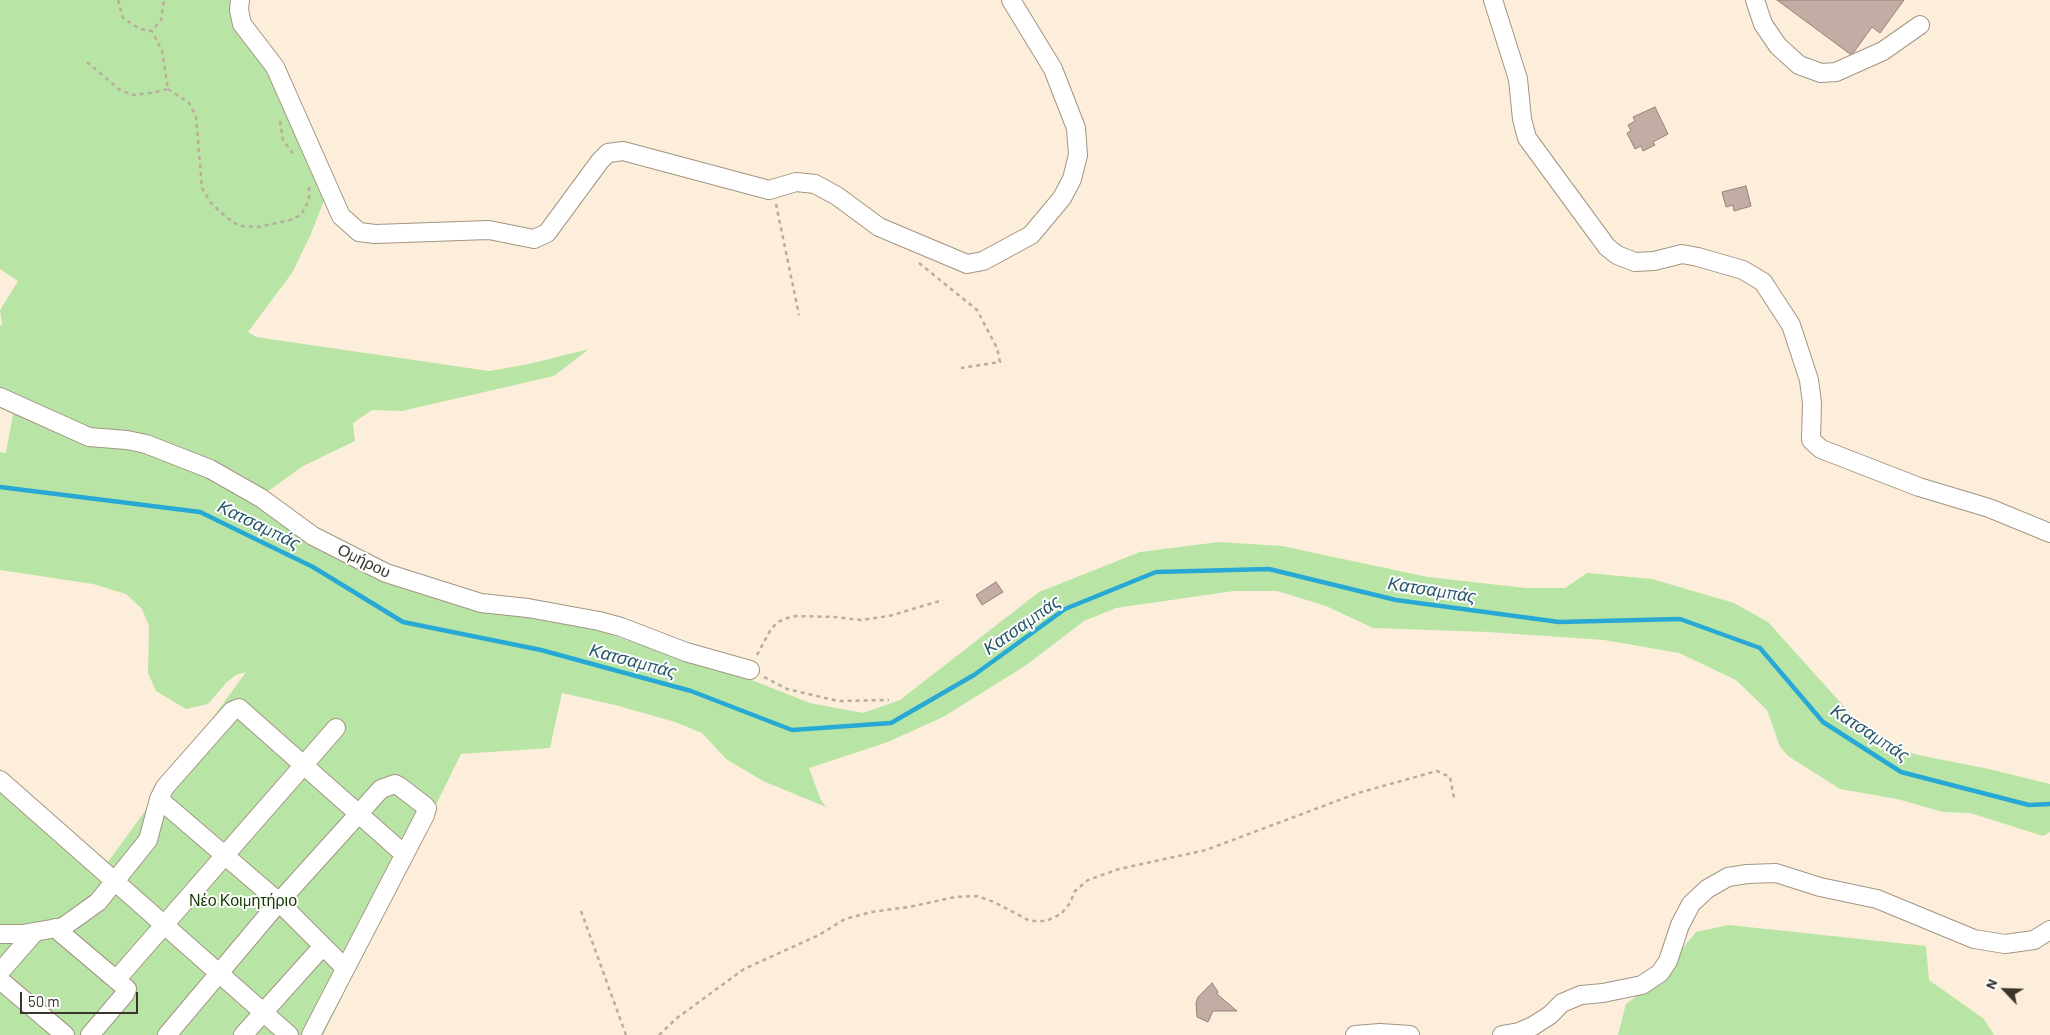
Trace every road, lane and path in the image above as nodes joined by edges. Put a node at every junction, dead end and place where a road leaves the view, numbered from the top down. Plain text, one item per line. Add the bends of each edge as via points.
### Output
1 (118, 0) edge
2 (164, 0) edge
3 (240, 0) edge
4 (1011, 0) edge
5 (1493, 0) edge
6 (1755, 0) edge
7 (1920, 25) dead end
8 (152, 31) junction
9 (87, 62) dead end
10 (168, 88) junction
11 (279, 119) dead end
12 (298, 159) dead end
13 (308, 185) dead end
14 (773, 189) junction
15 (912, 257) dead end
16 (799, 315) dead end
17 (961, 368) dead end
18 (0, 397) edge
19 (2050, 533) edge
20 (943, 600) dead end
21 (750, 670) junction
22 (888, 700) dead end
23 (336, 728) dead end
24 (304, 764) junction
25 (2, 785) edge
26 (1454, 798) dead end
27 (159, 799) junction
28 (359, 813) junction
29 (404, 854) junction
30 (225, 856) junction
31 (114, 881) junction
32 (279, 902) junction
33 (581, 911) dead end
34 (164, 925) junction
35 (55, 928) junction
36 (2050, 930) edge
37 (35, 932) junction
38 (0, 934) edge
39 (323, 946) junction
40 (346, 968) junction
41 (0, 972) edge
42 (219, 974) junction
43 (0, 980) edge
44 (116, 980) junction
45 (263, 1012) junction
46 (65, 1035) edge
47 (90, 1035) edge
48 (167, 1035) edge
49 (243, 1035) edge
50 (289, 1035) edge
51 (311, 1035) edge
52 (626, 1035) edge
53 (659, 1035) edge
54 (1354, 1035) edge
55 (1410, 1035) edge
56 (1502, 1035) edge

1 - 8 path via 123,18 140,29
2 - 8 path via 161,20
3 - 14 street via 242,24 274,67 341,216 359,232 489,230 534,239 547,233 608,153 623,151
4 - 14 street via 1053,69 1076,128 1078,155 1072,179 1062,198 1031,235 983,261 967,264 879,227 815,184 796,182
5 - 19 street via 1518,79 1527,138 1607,247 1616,255 1635,262 1682,254 1698,257 1742,270 1762,282 1791,325 1809,380 1811,440 1821,449
6 - 7 street via 1763,24 1778,46 1799,65 1820,73 1836,72 1883,51
8 - 10 path via 162,51
9 - 10 path via 120,90 133,95
10 - 13 path via 188,103 196,116 202,188 211,203 226,217 239,226 258,227 290,220 301,215 309,200
11 - 12 path via 283,140
14 - 16 path
15 - 17 path via 977,310 997,348 1000,362
18 - 21 street, Ομήρου via 89,437 146,444 210,470 260,498 313,536 386,573 481,603 599,621 686,652
20 - 21 path via 889,616 861,620 787,618 771,629
21 - 22 path via 787,689 808,695 838,701
23 - 24 street
24 - 27 street via 239,708 232,710 165,787
24 - 28 street
24 - 30 street
25 - 31 street
26 - 53 path via 1450,777 1437,771 1358,793 1206,850 1119,869 1088,880 1074,891 1061,914 1046,921 1030,921 977,896 955,896 845,919 744,969
27 - 30 street
27 - 31 street via 148,840
28 - 29 street
28 - 29 street via 380,789 395,784 426,806 425,815
28 - 32 street
29 - 40 street
30 - 32 street
30 - 34 street
31 - 34 street
31 - 35 street via 98,902
32 - 39 street
32 - 42 street
33 - 52 path
34 - 42 street
34 - 44 street
35 - 37 street
35 - 44 street
36 - 56 street via 2034,940 2006,944 1974,939 1877,899 1820,887 1776,873 1728,877 1707,889 1691,904 1660,973 1642,985 1581,994 1562,1002 1533,1026
37 - 38 street
37 - 41 street
39 - 40 street
39 - 45 street
40 - 51 street
42 - 45 street
42 - 48 street
43 - 46 street
44 - 47 street via 126,988 125,994
45 - 49 street
45 - 50 street
54 - 55 street

